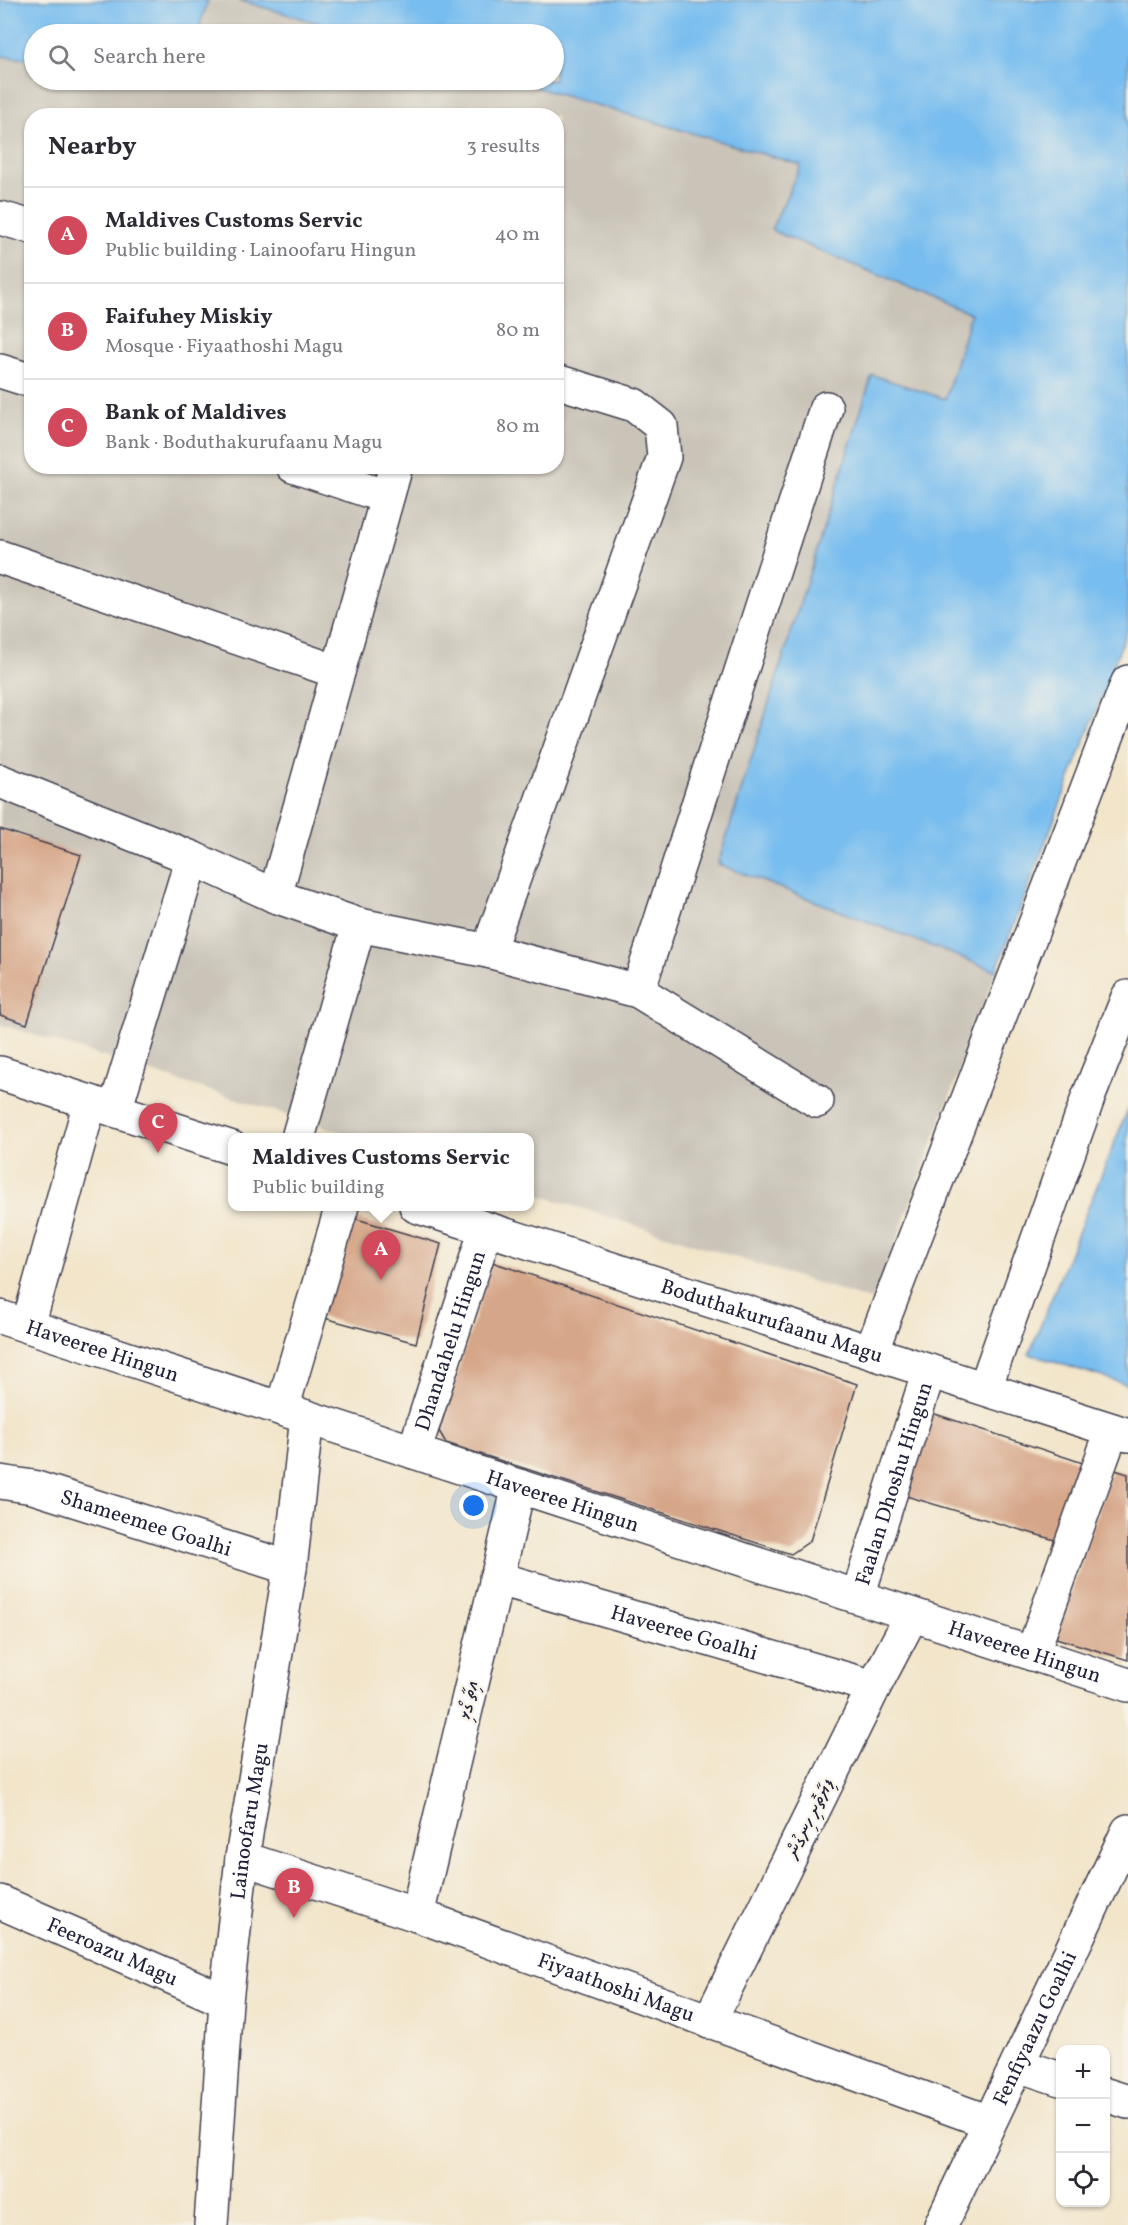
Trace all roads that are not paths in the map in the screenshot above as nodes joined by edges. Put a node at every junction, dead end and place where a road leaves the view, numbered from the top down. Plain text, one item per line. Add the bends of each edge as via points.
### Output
1 (0, 218) edge
2 (24, 225) edge
3 (0, 370) edge
4 (24, 378) edge
5 (564, 383) edge
6 (826, 408) dead end
7 (317, 474) edge
8 (394, 474) edge
9 (387, 497) junction
10 (0, 557) edge
11 (338, 672) junction
12 (1128, 682) edge
13 (0, 781) edge
14 (192, 858) junction
15 (275, 896) junction
16 (359, 925) junction
17 (488, 951) junction
18 (638, 992) junction
19 (1128, 997) edge
20 (0, 1073) edge
21 (817, 1101) dead end
22 (102, 1106) junction
23 (299, 1133) edge
24 (228, 1147) edge
25 (341, 1211) edge
26 (431, 1211) edge
27 (486, 1229) junction
28 (14, 1321) edge
29 (871, 1352) junction
30 (929, 1371) junction
31 (985, 1388) junction
32 (294, 1413) junction
33 (1120, 1432) edge
34 (414, 1452) junction
35 (0, 1482) edge
36 (519, 1486) junction
37 (290, 1568) junction
38 (496, 1578) junction
39 (858, 1596) junction
40 (912, 1615) junction
41 (1032, 1654) junction
42 (1128, 1685) edge
43 (874, 1688) junction
44 (1128, 1831) edge
45 (242, 1858) junction
46 (0, 1902) edge
47 (417, 1915) junction
48 (226, 2001) junction
49 (709, 2022) junction
50 (1018, 2065) junction
51 (1056, 2078) edge
52 (1110, 2096) edge
53 (1128, 2102) edge
54 (989, 2122) junction
55 (211, 2225) edge
56 (941, 2225) edge

1 - 2 street
3 - 4 street
5 - 17 street via 634,405 661,426 664,457
6 - 18 street
7 - 9 street
8 - 9 street
9 - 11 street
10 - 11 street
11 - 15 street
12 - 29 street
13 - 14 street
14 - 15 street
14 - 22 street
15 - 16 street
16 - 17 street
16 - 23 street
17 - 18 street
18 - 21 street
19 - 31 street
20 - 22 street
22 - 24 street
22 - 28 street
25 - 32 street, Lainoofaru Magu
26 - 27 street, Boduthakurufaanu Magu
27 - 29 street, Boduthakurufaanu Magu
27 - 34 street, Dhandahelu Hingun
28 - 32 street, Haveeree Hingun
29 - 30 street, Boduthakurufaanu Magu
30 - 31 street, Boduthakurufaanu Magu
30 - 39 street, Faalan Dhoshu Hingun
31 - 33 street, Boduthakurufaanu Magu
32 - 34 street, Haveeree Hingun
32 - 37 street, Lainoofaru Magu
33 - 41 street
34 - 36 street, Haveeree Hingun
35 - 37 street, Shameemee Goalhi via 33,1487
36 - 38 street, އިތާ ގޯޅި
36 - 39 street, Haveeree Hingun
37 - 45 street, Lainoofaru Magu
38 - 43 street, Haveeree Goalhi
38 - 47 street, އިތާ ގޯޅި
39 - 40 street, Haveeree Hingun
40 - 41 street, Haveeree Hingun
40 - 43 street, ފިޔާތޮށި ހިނގުން
41 - 42 street, Haveeree Hingun
43 - 49 street, ފިޔާތޮށި ހިނގުން
44 - 50 street, Fenfiyaazu Goalhi
45 - 47 street, Fiyaathoshi Magu
45 - 48 street, Lainoofaru Magu
46 - 48 street, Feeroazu Magu
47 - 49 street, Fiyaathoshi Magu
48 - 55 street, Lainoofaru Magu
49 - 54 street, Fiyaathoshi Magu
50 - 51 street
50 - 54 street, Fenfiyaazu Goalhi
52 - 53 street
54 - 56 street, Fenfiyaazu Goalhi

